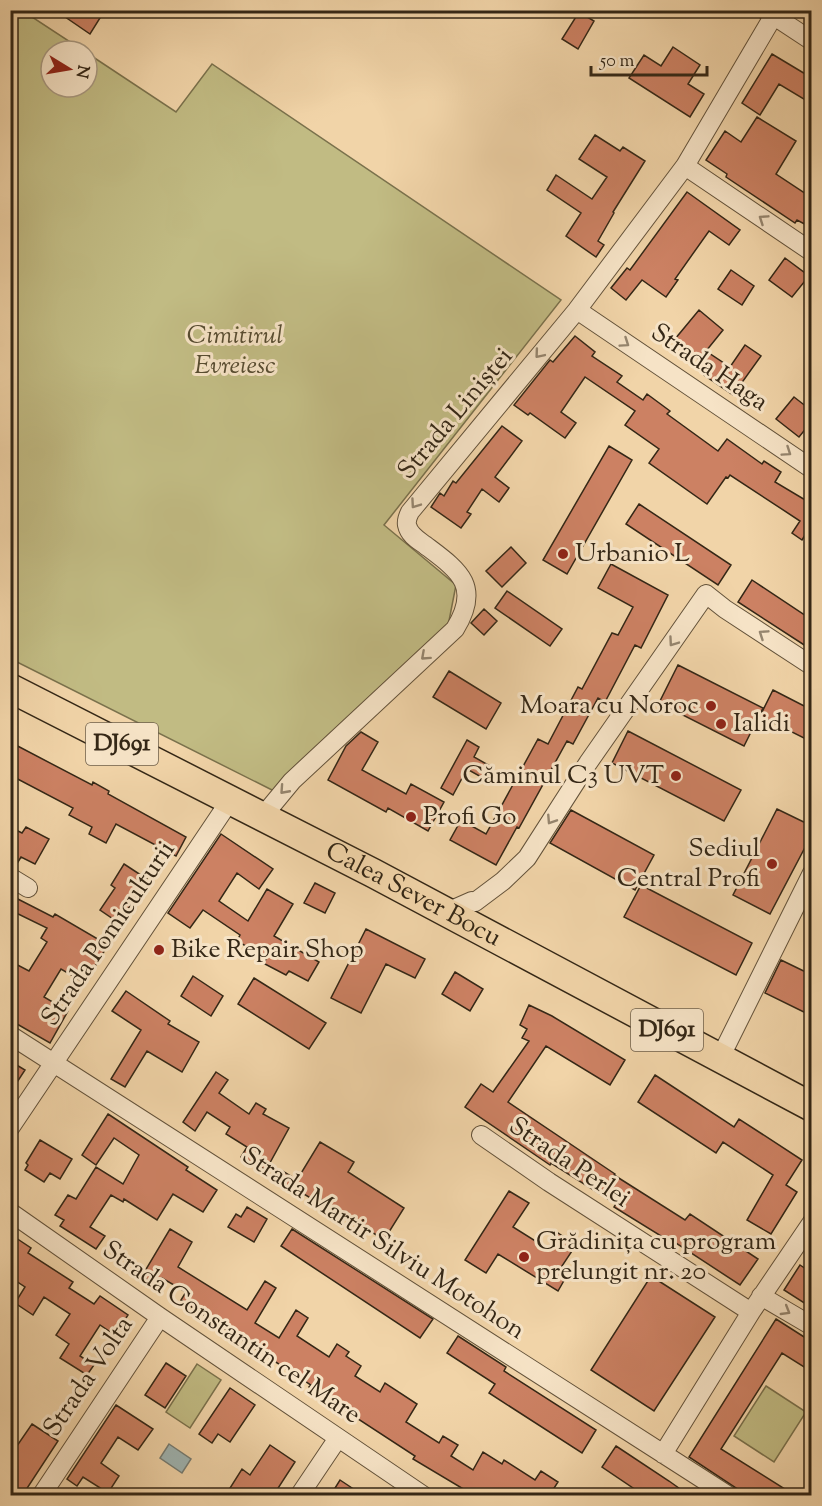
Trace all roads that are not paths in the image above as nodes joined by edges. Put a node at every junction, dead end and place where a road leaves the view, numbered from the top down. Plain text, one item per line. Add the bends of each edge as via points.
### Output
1 (772, 12) edge
2 (812, 41) edge
3 (684, 166) junction
4 (812, 252) edge
5 (577, 310) junction
6 (812, 469) edge
7 (812, 666) edge
8 (10, 688) edge
9 (231, 799) junction
10 (263, 816) junction
11 (812, 873) edge
12 (10, 877) edge
13 (28, 888) dead end
14 (447, 912) junction
15 (10, 1035) edge
16 (720, 1058) junction
17 (54, 1063) junction
18 (812, 1107) edge
19 (10, 1128) edge
20 (481, 1135) dead end
21 (10, 1212) edge
22 (812, 1221) edge
23 (761, 1296) junction
24 (751, 1312) junction
25 (160, 1317) junction
26 (812, 1326) edge
27 (338, 1438) junction
28 (663, 1454) junction
29 (40, 1496) edge
30 (299, 1496) edge
31 (424, 1496) edge
32 (729, 1496) edge

1 - 2 street
1 - 3 street, Strada Liniștei
4 -> 3 street
3 - 5 street, Strada Liniștei
5 -> 6 street, Strada Haga
5 -> 10 street, Strada Liniștei via 410,512 407,527 412,536 461,575 466,596 459,621 449,635 292,781
7 -> 14 street via 706,594 527,858 476,902
8 - 9 main road, Calea Sever Bocu / DJ691
9 - 10 main road, Calea Sever Bocu / DJ691
9 - 17 street, Strada Pomiculturii
10 - 14 main road, Calea Sever Bocu / DJ691
11 - 16 street
12 - 13 street
14 - 16 main road, Calea Sever Bocu / DJ691
15 - 17 street, Strada Martir Silviu Motohon
16 - 18 main road, Calea Sever Bocu / DJ691
17 - 19 street, Strada Pomiculturii
17 - 28 street, Strada Martir Silviu Motohon
20 - 24 street, Strada Perlei
21 - 25 street, Strada Constantin cel Mare
22 - 23 street
23 - 24 street
23 -> 26 street
24 - 28 street
25 - 27 street, Strada Constantin cel Mare
25 - 29 street, Strada Volta
27 - 30 street
27 - 31 street, Strada Constantin cel Mare
28 - 32 street, Strada Martir Silviu Motohon

